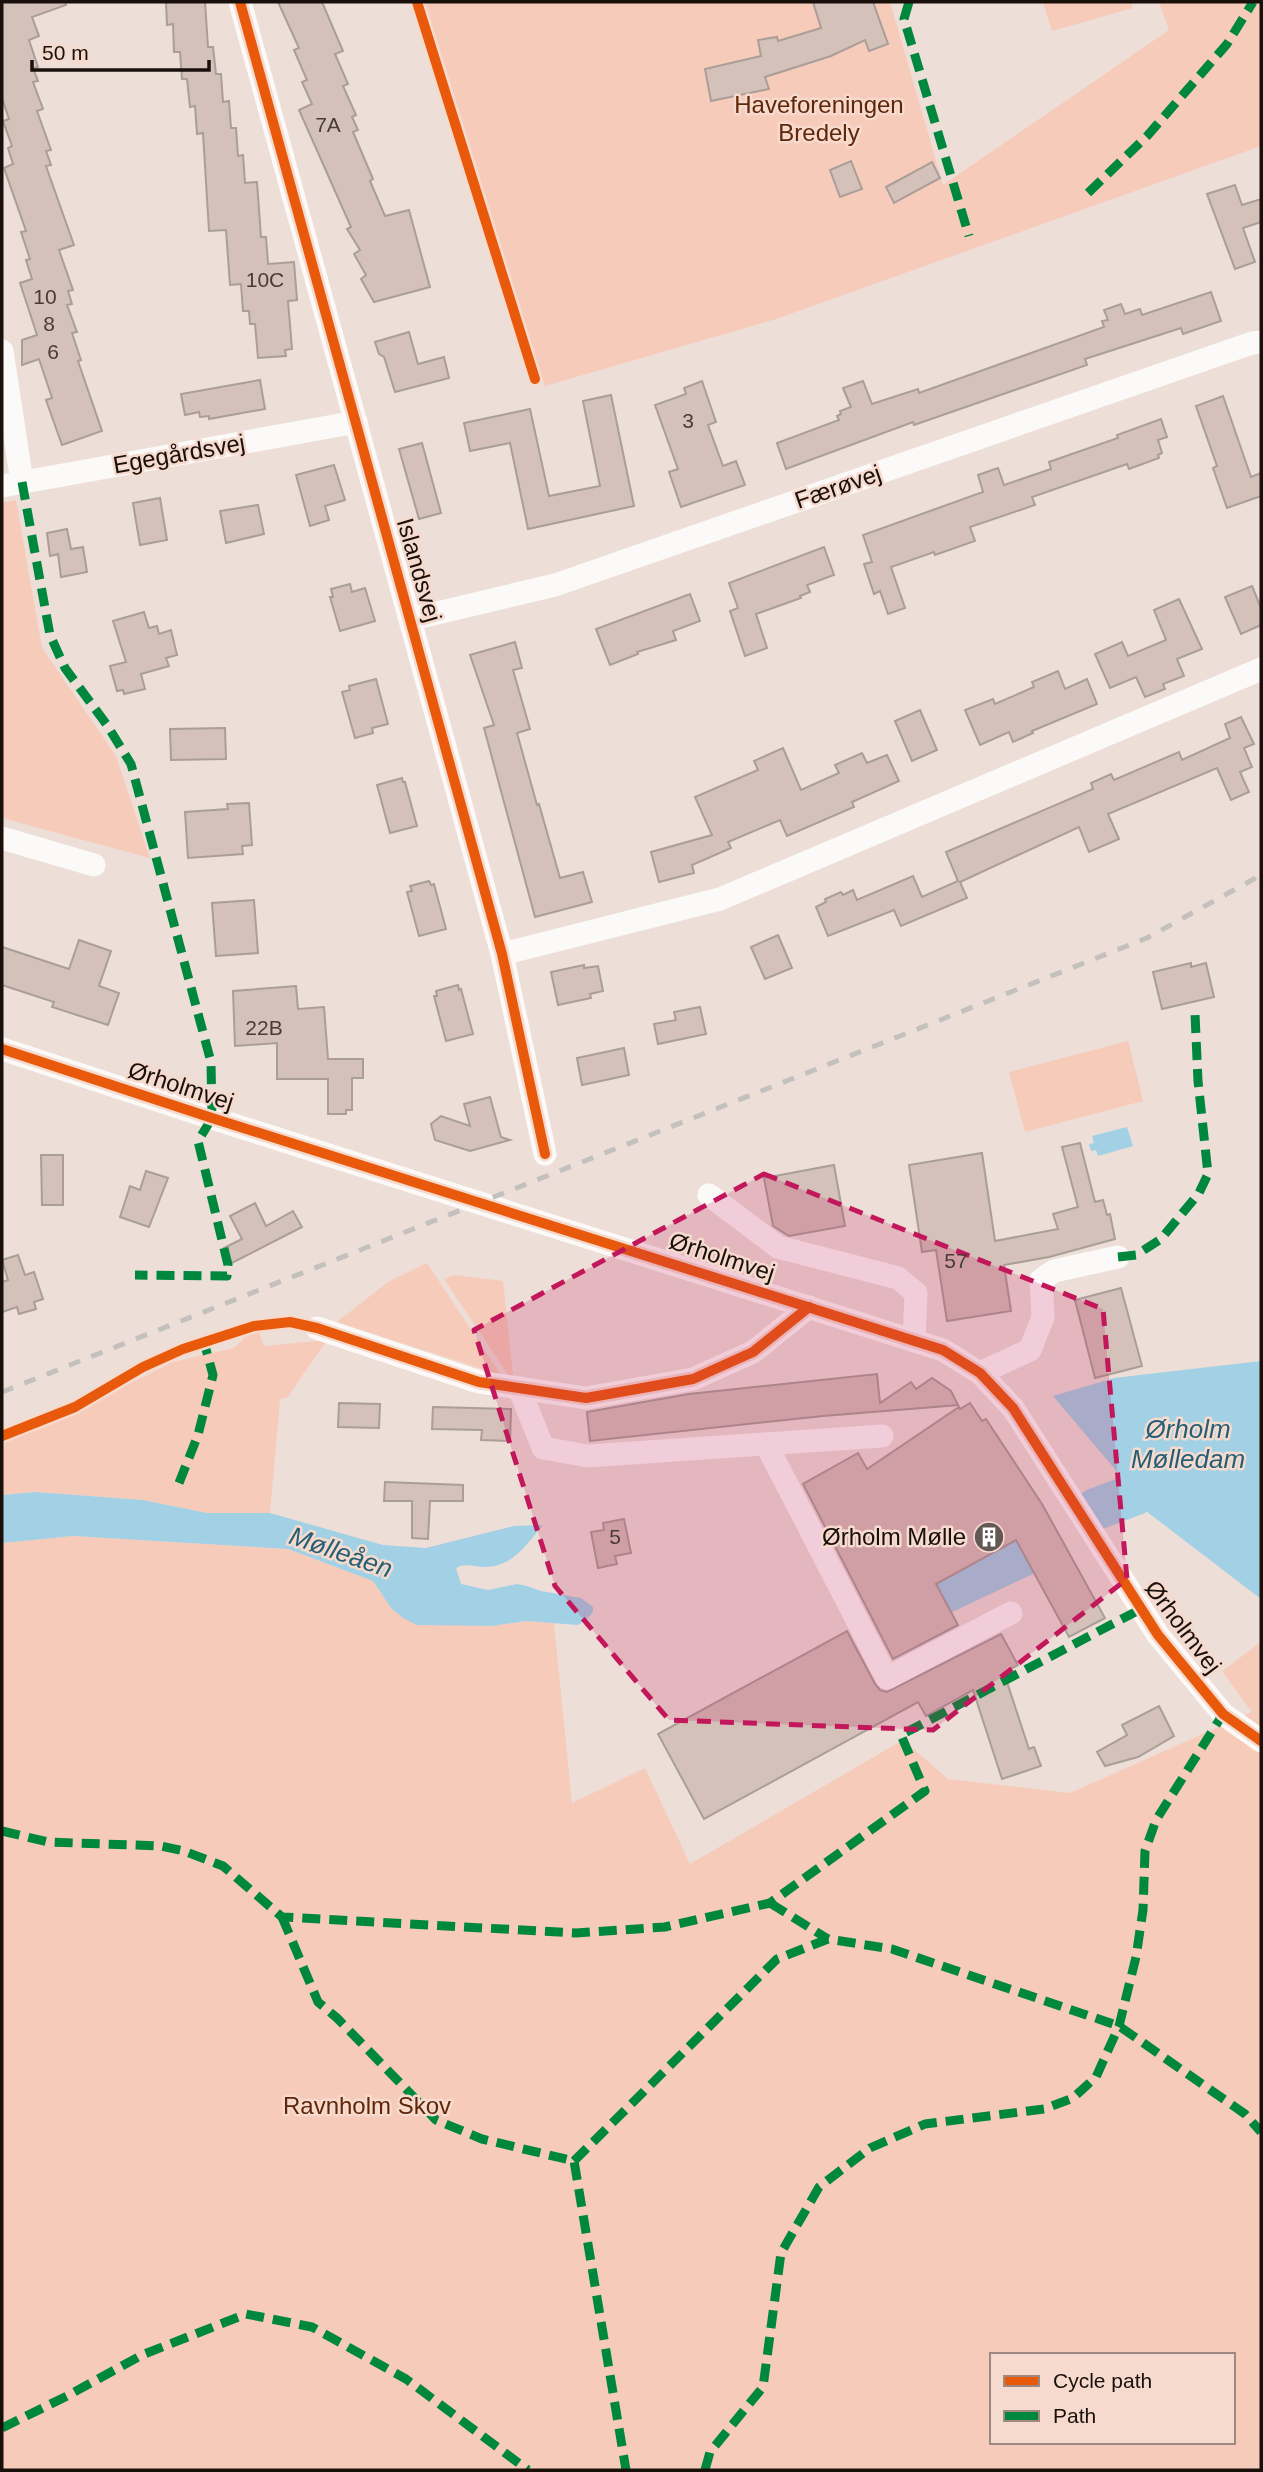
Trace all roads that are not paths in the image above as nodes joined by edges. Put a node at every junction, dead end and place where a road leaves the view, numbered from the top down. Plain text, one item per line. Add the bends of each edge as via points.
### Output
1 (240, 2) edge
2 (1261, 342) edge
3 (2, 351) edge
4 (356, 422) junction
5 (12, 484) edge
6 (412, 620) junction
7 (1261, 668) edge
8 (2, 838) edge
9 (94, 865) dead end
10 (502, 954) junction
11 (2, 1049) edge
12 (545, 1154) dead end
13 (709, 1195) dead end
14 (1118, 1258) dead end
15 (809, 1307) junction
16 (317, 1328) dead end
17 (914, 1341) junction
18 (980, 1373) junction
19 (519, 1388) junction
20 (882, 1436) dead end
21 (766, 1444) junction
22 (1011, 1613) dead end
23 (1261, 1741) edge

1 - 4 street, Islandsvej
2 - 6 street, Færøvej via 555,585
3 - 5 street
4 - 5 street, Egegårdsvej
4 - 6 street, Islandsvej
6 - 10 street, Islandsvej
7 - 10 street via 720,899
8 - 9 street
10 - 12 street, Islandsvej
11 - 15 street, Ørholmvej
13 - 17 street via 778,1247 898,1278 916,1293
14 - 18 street via 1054,1271 1041,1280 1043,1317 1030,1350
15 - 17 street, Ørholmvej
15 - 19 street via 753,1352 693,1379 586,1398
16 - 19 street via 479,1382
17 - 18 street, Ørholmvej via 943,1350
18 - 23 street, Ørholmvej via 1013,1408 1158,1635 1223,1714
19 - 21 street via 543,1448 588,1456
20 - 21 street
21 - 22 street via 887,1678

